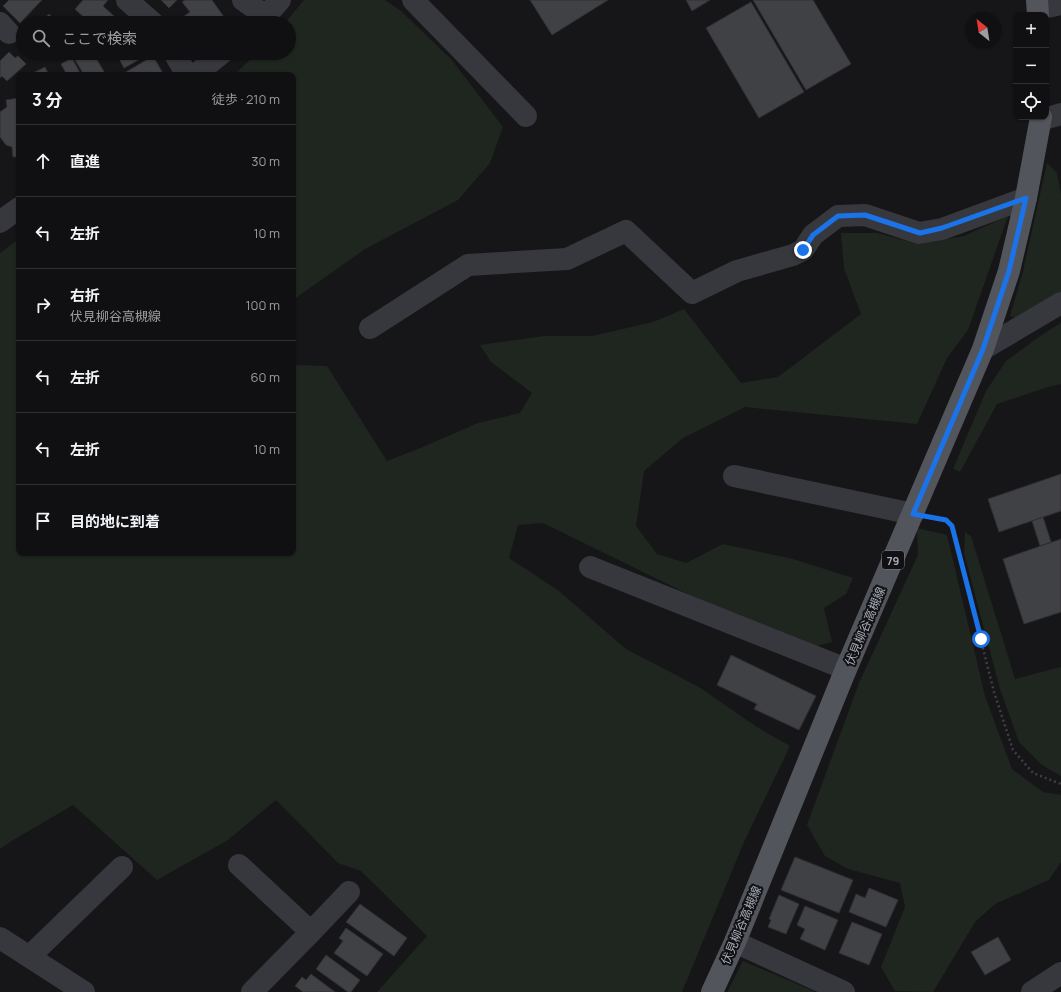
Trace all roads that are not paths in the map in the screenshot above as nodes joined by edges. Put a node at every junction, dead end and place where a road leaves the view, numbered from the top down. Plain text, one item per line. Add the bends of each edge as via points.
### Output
1 (127, 0) edge
2 (243, 0) edge
3 (413, 0) edge
4 (1061, 4) edge
5 (1038, 8) edge
6 (268, 13) edge
7 (145, 16) edge
8 (178, 60) edge
9 (213, 60) edge
10 (184, 72) edge
11 (199, 72) edge
12 (526, 116) dead end
13 (1047, 120) edge
14 (1026, 198) junction
15 (16, 210) edge
16 (0, 222) edge
17 (1061, 303) edge
18 (370, 328) dead end
19 (983, 349) junction
20 (734, 476) dead end
21 (913, 514) junction
22 (590, 567) dead end
23 (846, 669) junction
24 (239, 865) dead end
25 (122, 867) dead end
26 (349, 892) dead end
27 (311, 932) junction
28 (0, 938) edge
29 (735, 942) junction
30 (30, 956) junction
31 (1061, 972) edge
32 (84, 992) edge
33 (252, 992) edge
34 (712, 992) edge
35 (844, 992) edge
36 (1032, 992) edge

1 - 7 street
2 - 6 street
3 - 12 street
4 - 5 street
8 - 10 street
9 - 11 street
13 - 14 main road, 伏見柳谷高槻線 / 79
14 - 18 street via 942,228 920,233 865,215 838,216 813,235 803,250 737,270 692,293 626,231 567,259 468,265
14 - 19 main road, 伏見柳谷高槻線 / 79 via 1009,271
15 - 16 street
17 - 19 street
19 - 21 main road, 伏見柳谷高槻線 / 79
20 - 21 street
21 - 23 main road, 伏見柳谷高槻線 / 79
22 - 23 street
23 - 29 main road, 伏見柳谷高槻線 / 79
24 - 27 street
25 - 30 street
26 - 27 street
27 - 33 street
28 - 30 street
29 - 34 main road, 伏見柳谷高槻線 / 79
29 - 35 street
30 - 32 street
31 - 36 street

